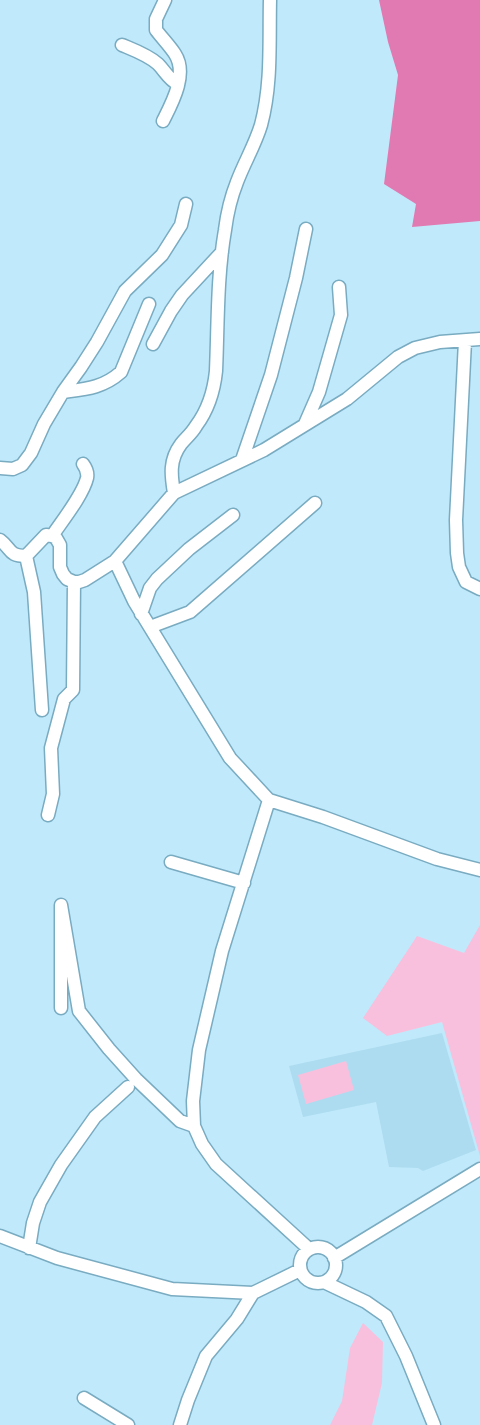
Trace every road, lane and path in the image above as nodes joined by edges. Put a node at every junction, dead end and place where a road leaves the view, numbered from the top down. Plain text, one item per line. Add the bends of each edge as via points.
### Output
1 (165, 0) edge
2 (270, 0) edge
3 (122, 45) dead end
4 (178, 84) junction
5 (163, 121) dead end
6 (186, 204) dead end
7 (306, 229) dead end
8 (222, 252) junction
9 (339, 287) dead end
10 (149, 304) dead end
11 (480, 339) edge
12 (465, 340) junction
13 (154, 344) dead end
14 (62, 392) junction
15 (305, 424) junction
16 (242, 460) junction
17 (83, 464) dead end
18 (0, 468) edge
19 (174, 493) junction
20 (315, 502) dead end
21 (233, 515) dead end
22 (52, 536) junction
23 (0, 540) edge
24 (26, 556) junction
25 (114, 561) junction
26 (74, 582) junction
27 (480, 589) edge
28 (141, 614) junction
29 (150, 627) junction
30 (42, 710) dead end
31 (269, 800) junction
32 (48, 815) dead end
33 (171, 862) dead end
34 (480, 870) edge
35 (244, 883) junction
36 (61, 1008) dead end
37 (128, 1087) dead end
38 (194, 1126) junction
39 (480, 1169) edge
40 (0, 1236) edge
41 (29, 1248) junction
42 (308, 1249) junction
43 (334, 1258) junction
44 (300, 1270) junction
45 (324, 1282) junction
46 (253, 1293) junction
47 (84, 1398) dead end
48 (128, 1425) edge
49 (180, 1425) edge
50 (434, 1425) edge

1 - 4 street via 156,18 156,30 176,55
2 - 8 street via 266,104 230,204
3 - 4 street via 147,56
4 - 5 street
6 - 14 street via 181,225 162,255 125,291 97,342
7 - 16 street via 270,375
8 - 13 street via 182,295
8 - 19 street via 214,385 204,413 174,455 170,475
9 - 15 street via 341,315 319,392
10 - 14 street via 121,372 104,384
11 - 12 street
12 - 15 street via 415,348
12 - 27 street via 457,553 466,582
14 - 18 street via 22,465 13,469
15 - 16 street
16 - 19 street
17 - 22 street via 87,478
19 - 25 street
20 - 29 street via 190,612
21 - 28 street via 157,579 150,588
22 - 24 street via 46,536
22 - 26 street via 60,545 63,574
23 - 24 street via 12,554
24 - 30 street via 34,592
25 - 26 street via 85,580
25 - 28 street
26 - 32 street via 73,690 64,699 51,748 53,794
28 - 29 street
29 - 31 street via 230,758
31 - 34 street via 437,859
31 - 35 street
33 - 35 street
35 - 38 street via 222,951 199,1050 193,1101
36 - 38 street via 61,905 80,1010 136,1079 180,1121
37 - 41 street via 95,1117 61,1164 40,1202
38 - 42 street via 216,1164
39 - 43 street
40 - 41 street
41 - 46 street via 172,1289
42 - 43 street via 320,1247
42 - 44 street via 301,1258
43 - 45 street via 335,1270
44 - 45 street via 311,1282
44 - 46 street
45 - 50 street via 366,1302 386,1316
46 - 49 street via 237,1319 206,1356
47 - 48 street

